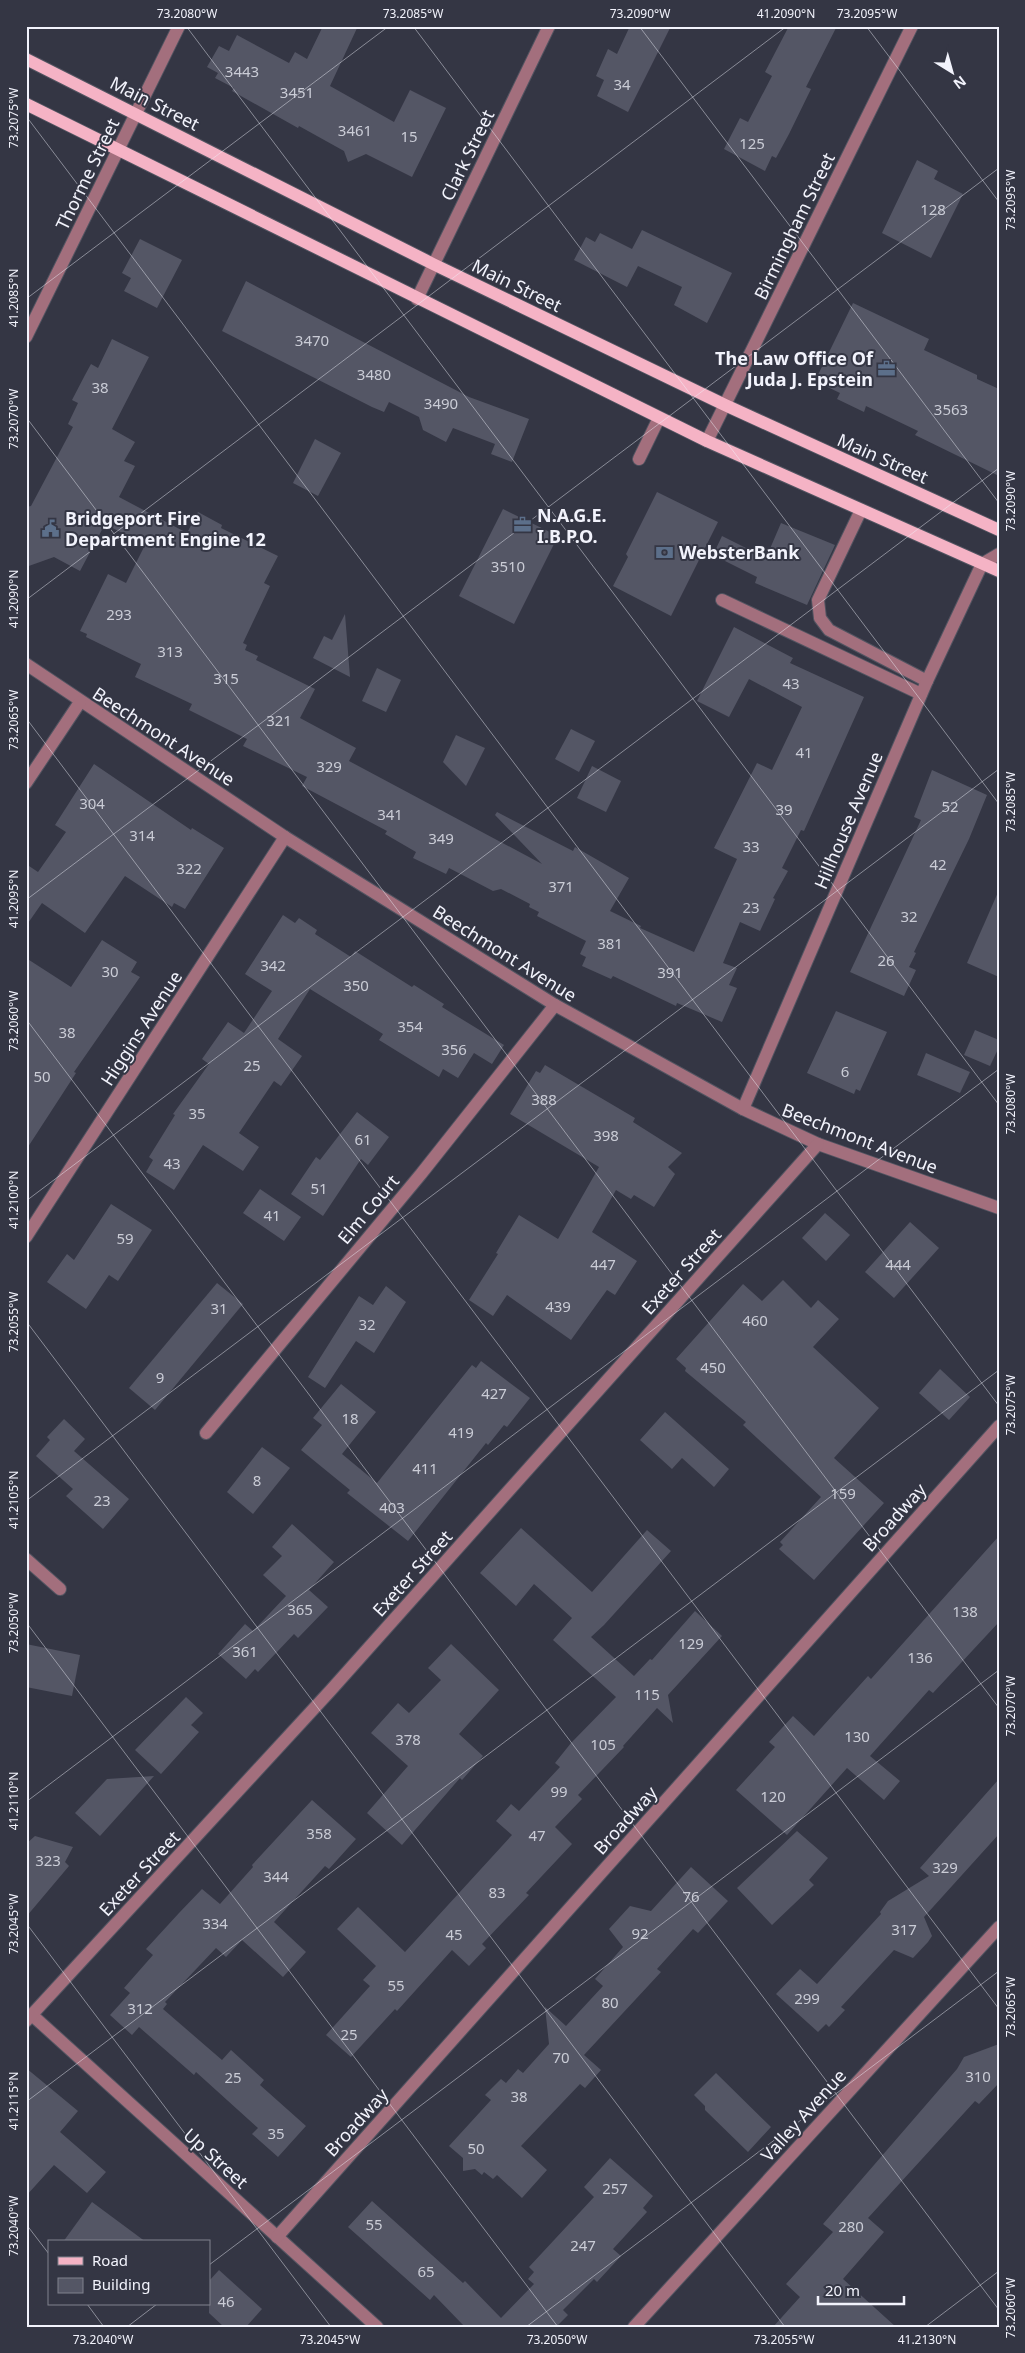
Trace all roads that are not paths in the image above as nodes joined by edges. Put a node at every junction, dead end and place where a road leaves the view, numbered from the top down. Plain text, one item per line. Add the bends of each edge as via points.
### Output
1 (179, 26) edge
2 (549, 26) edge
3 (912, 26) edge
4 (26, 59) edge
5 (26, 104) edge
6 (137, 113) junction
7 (119, 150) junction
8 (433, 264) junction
9 (417, 299) junction
10 (26, 337) edge
11 (725, 405) junction
12 (659, 418) junction
13 (707, 441) junction
14 (639, 458) dead end
15 (861, 510) junction
16 (999, 530) edge
17 (999, 554) edge
18 (982, 564) junction
19 (999, 571) edge
20 (722, 600) dead end
21 (26, 664) edge
22 (927, 681) junction
23 (921, 694) junction
24 (80, 702) junction
25 (26, 782) edge
26 (285, 837) junction
27 (555, 1005) junction
28 (743, 1109) junction
29 (818, 1144) junction
30 (999, 1208) edge
31 (26, 1238) edge
32 (999, 1426) edge
33 (206, 1433) dead end
34 (26, 1559) edge
35 (60, 1589) dead end
36 (999, 1927) edge
37 (29, 2018) edge
38 (277, 2237) junction
39 (377, 2327) edge
40 (634, 2327) edge

1 - 6 street, Thorme Street
2 - 8 street, Clark Street
3 - 11 street, Birmingham Street
4 - 6 main road, Main Street
5 - 7 main road
6 - 7 street, Thorme Street
6 - 8 main road, Main Street
7 - 9 main road
7 - 10 street, Thorme Street
8 - 9 street, Clark Street
8 - 11 main road, Main Street
9 - 12 main road
11 - 13 street, Birmingham Street
11 - 16 main road, Main Street
12 - 13 main road
12 - 14 street
13 - 15 main road
15 - 18 main road
15 - 22 street via 818,600 820,618 829,630
17 - 18 street
18 - 19 main road
18 - 22 street, Hillhouse Avenue
20 - 23 street
21 - 24 street, Beechmont Avenue
22 - 23 street, Hillhouse Avenue
23 - 28 street, Hillhouse Avenue
24 - 25 street
24 - 26 street, Beechmont Avenue
26 - 27 street, Beechmont Avenue
26 - 31 street, Higgins Avenue
27 - 28 street, Beechmont Avenue
27 - 33 street, Elm Court via 421,1174
28 - 29 street, Beechmont Avenue
29 - 30 street, Beechmont Avenue
29 - 37 street, Exeter Street via 331,1690
32 - 38 street, Broadway
34 - 35 street
36 - 40 street, Valley Avenue
37 - 38 street, Up Street
38 - 39 street, Up Street

